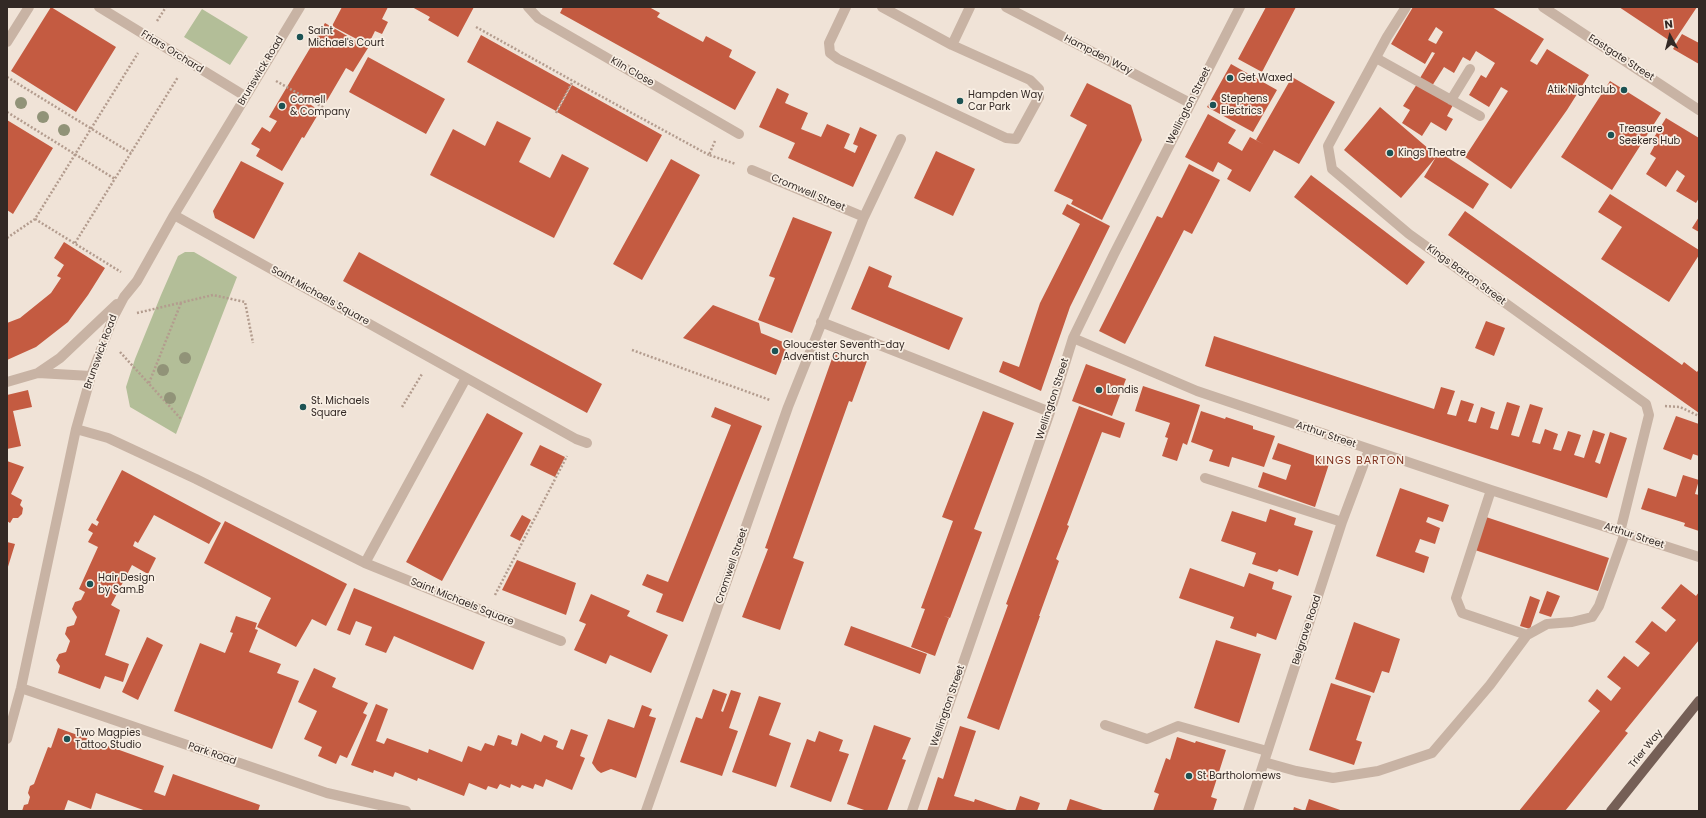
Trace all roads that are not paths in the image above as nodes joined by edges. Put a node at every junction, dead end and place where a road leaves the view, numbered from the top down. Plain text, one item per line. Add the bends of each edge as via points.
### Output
1 (29, 7) edge
2 (100, 7) edge
3 (300, 7) edge
4 (528, 7) edge
5 (846, 7) edge
6 (882, 7) edge
7 (970, 7) edge
8 (1006, 7) edge
9 (1240, 7) edge
10 (1406, 7) edge
11 (1543, 7) edge
12 (7, 42) edge
13 (952, 45) junction
14 (1376, 58) junction
15 (1470, 69) dead end
16 (245, 96) junction
17 (1451, 100) junction
18 (1190, 103) junction
19 (1699, 110) edge
20 (1480, 116) dead end
21 (739, 134) dead end
22 (901, 140) dead end
23 (752, 170) road end
24 (174, 215) junction
25 (864, 217) junction
26 (124, 297) junction
27 (821, 322) junction
28 (1073, 338) junction
29 (38, 373) junction
30 (91, 376) junction
31 (466, 378) junction
32 (7, 382) edge
33 (1050, 412) junction
34 (76, 428) junction
35 (587, 443) dead end
36 (1369, 450) junction
37 (1205, 478) dead end
38 (1491, 490) junction
39 (1342, 522) junction
40 (1622, 532) junction
41 (1699, 557) edge
42 (364, 563) junction
43 (1527, 635) junction
44 (561, 641) dead end
45 (21, 688) junction
46 (1699, 702) edge
47 (1105, 725) dead end
48 (7, 739) edge
49 (1267, 751) junction
50 (1264, 762) junction
51 (406, 811) edge
52 (646, 811) edge
53 (912, 811) edge
54 (1248, 811) edge
55 (1611, 811) edge

1 - 12 street
2 - 16 street, Friars Orchard
3 - 16 street, Brunswick Road
4 - 21 street, Kiln Close via 538,18
5 - 13 street via 829,43 830,52 838,59 1006,138 1016,139 1039,97 1039,89 1030,80
6 - 13 street
7 - 13 street
8 - 18 street, Hampden Way
9 - 18 street, Wellington Street
10 - 14 street, Kings Barton Street
11 - 19 street, Eastgate Street
14 - 17 street
14 - 40 street, Kings Barton Street via 1328,146 1332,169 1409,234 1646,404 1649,415
15 - 17 street
16 - 24 street, Brunswick Road
17 - 20 street
18 - 28 street, Wellington Street
22 - 25 street, Cromwell Street
23 - 25 street, Cromwell Street
24 - 26 street, Brunswick Road via 137,281
24 - 31 street, Saint Michaels Square
25 - 27 street, Cromwell Street
26 - 29 street via 60,358
26 - 30 street, Brunswick Road via 113,318
27 - 33 street
27 - 52 street, Cromwell Street via 788,407
28 - 33 street, Wellington Street
28 - 36 street, Arthur Street via 1196,392
29 - 30 street
29 - 32 street
30 - 34 street, Brunswick Road
31 - 35 street, Saint Michaels Square
31 - 42 street
33 - 53 street, Wellington Street
34 - 42 street, Saint Michaels Square via 108,438 196,479
34 - 45 street, Brunswick Road
36 - 38 street, Arthur Street
36 - 39 street, Belgrave Road
37 - 39 street
38 - 40 street, Arthur Street
38 - 43 street via 1456,598 1462,613
39 - 49 street, Belgrave Road
40 - 41 street, Arthur Street
40 - 43 street via 1592,617 1548,624
42 - 44 street, Saint Michaels Square
43 - 50 street via 1490,685 1432,753 1378,771 1333,778
45 - 48 street, Brunswick Road
45 - 51 street, Park Road via 327,793
46 - 55 main road, Trier Way
47 - 49 street via 1147,739 1178,726
49 - 50 street, Belgrave Road
50 - 54 street, Belgrave Road

